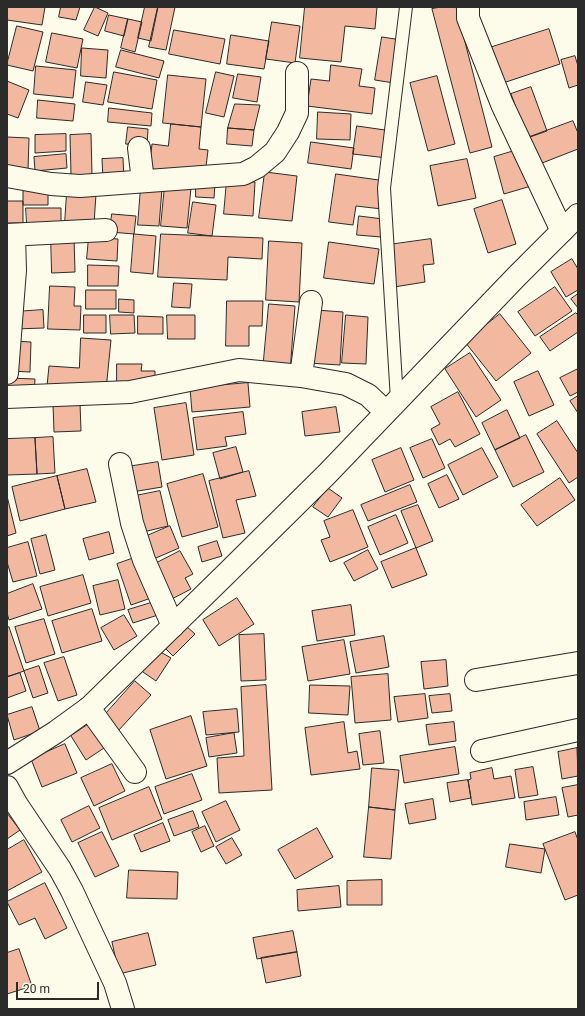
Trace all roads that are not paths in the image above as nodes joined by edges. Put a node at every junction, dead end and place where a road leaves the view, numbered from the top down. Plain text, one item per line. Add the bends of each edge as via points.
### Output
1 (406, 7) edge
2 (468, 7) edge
3 (297, 73) dead end
4 (139, 148) dead end
5 (7, 176) edge
6 (143, 182) junction
7 (578, 215) edge
8 (106, 230) dead end
9 (562, 231) junction
10 (10, 235) edge
11 (310, 302) dead end
12 (7, 373) edge
13 (301, 376) junction
14 (7, 397) edge
15 (392, 406) junction
16 (120, 464) dead end
17 (173, 626) junction
18 (578, 662) edge
19 (476, 680) dead end
20 (89, 708) junction
21 (578, 730) edge
22 (482, 751) dead end
23 (7, 763) edge
24 (135, 772) dead end
25 (7, 787) edge
26 (123, 1009) edge

1 - 15 lane via 384,188
2 - 9 street via 468,18 502,104
3 - 6 street via 297,113 275,152 257,168 243,174
4 - 6 street
5 - 6 street via 80,186
7 - 9 street
8 - 10 street
9 - 15 street
10 - 12 street via 14,270
11 - 13 street
13 - 14 street via 239,370 130,392
13 - 15 street via 346,384
15 - 17 street
16 - 17 street via 132,523 144,560
17 - 20 street
18 - 19 street
20 - 23 street
20 - 24 street
21 - 22 street
25 - 26 street via 72,891 115,983

